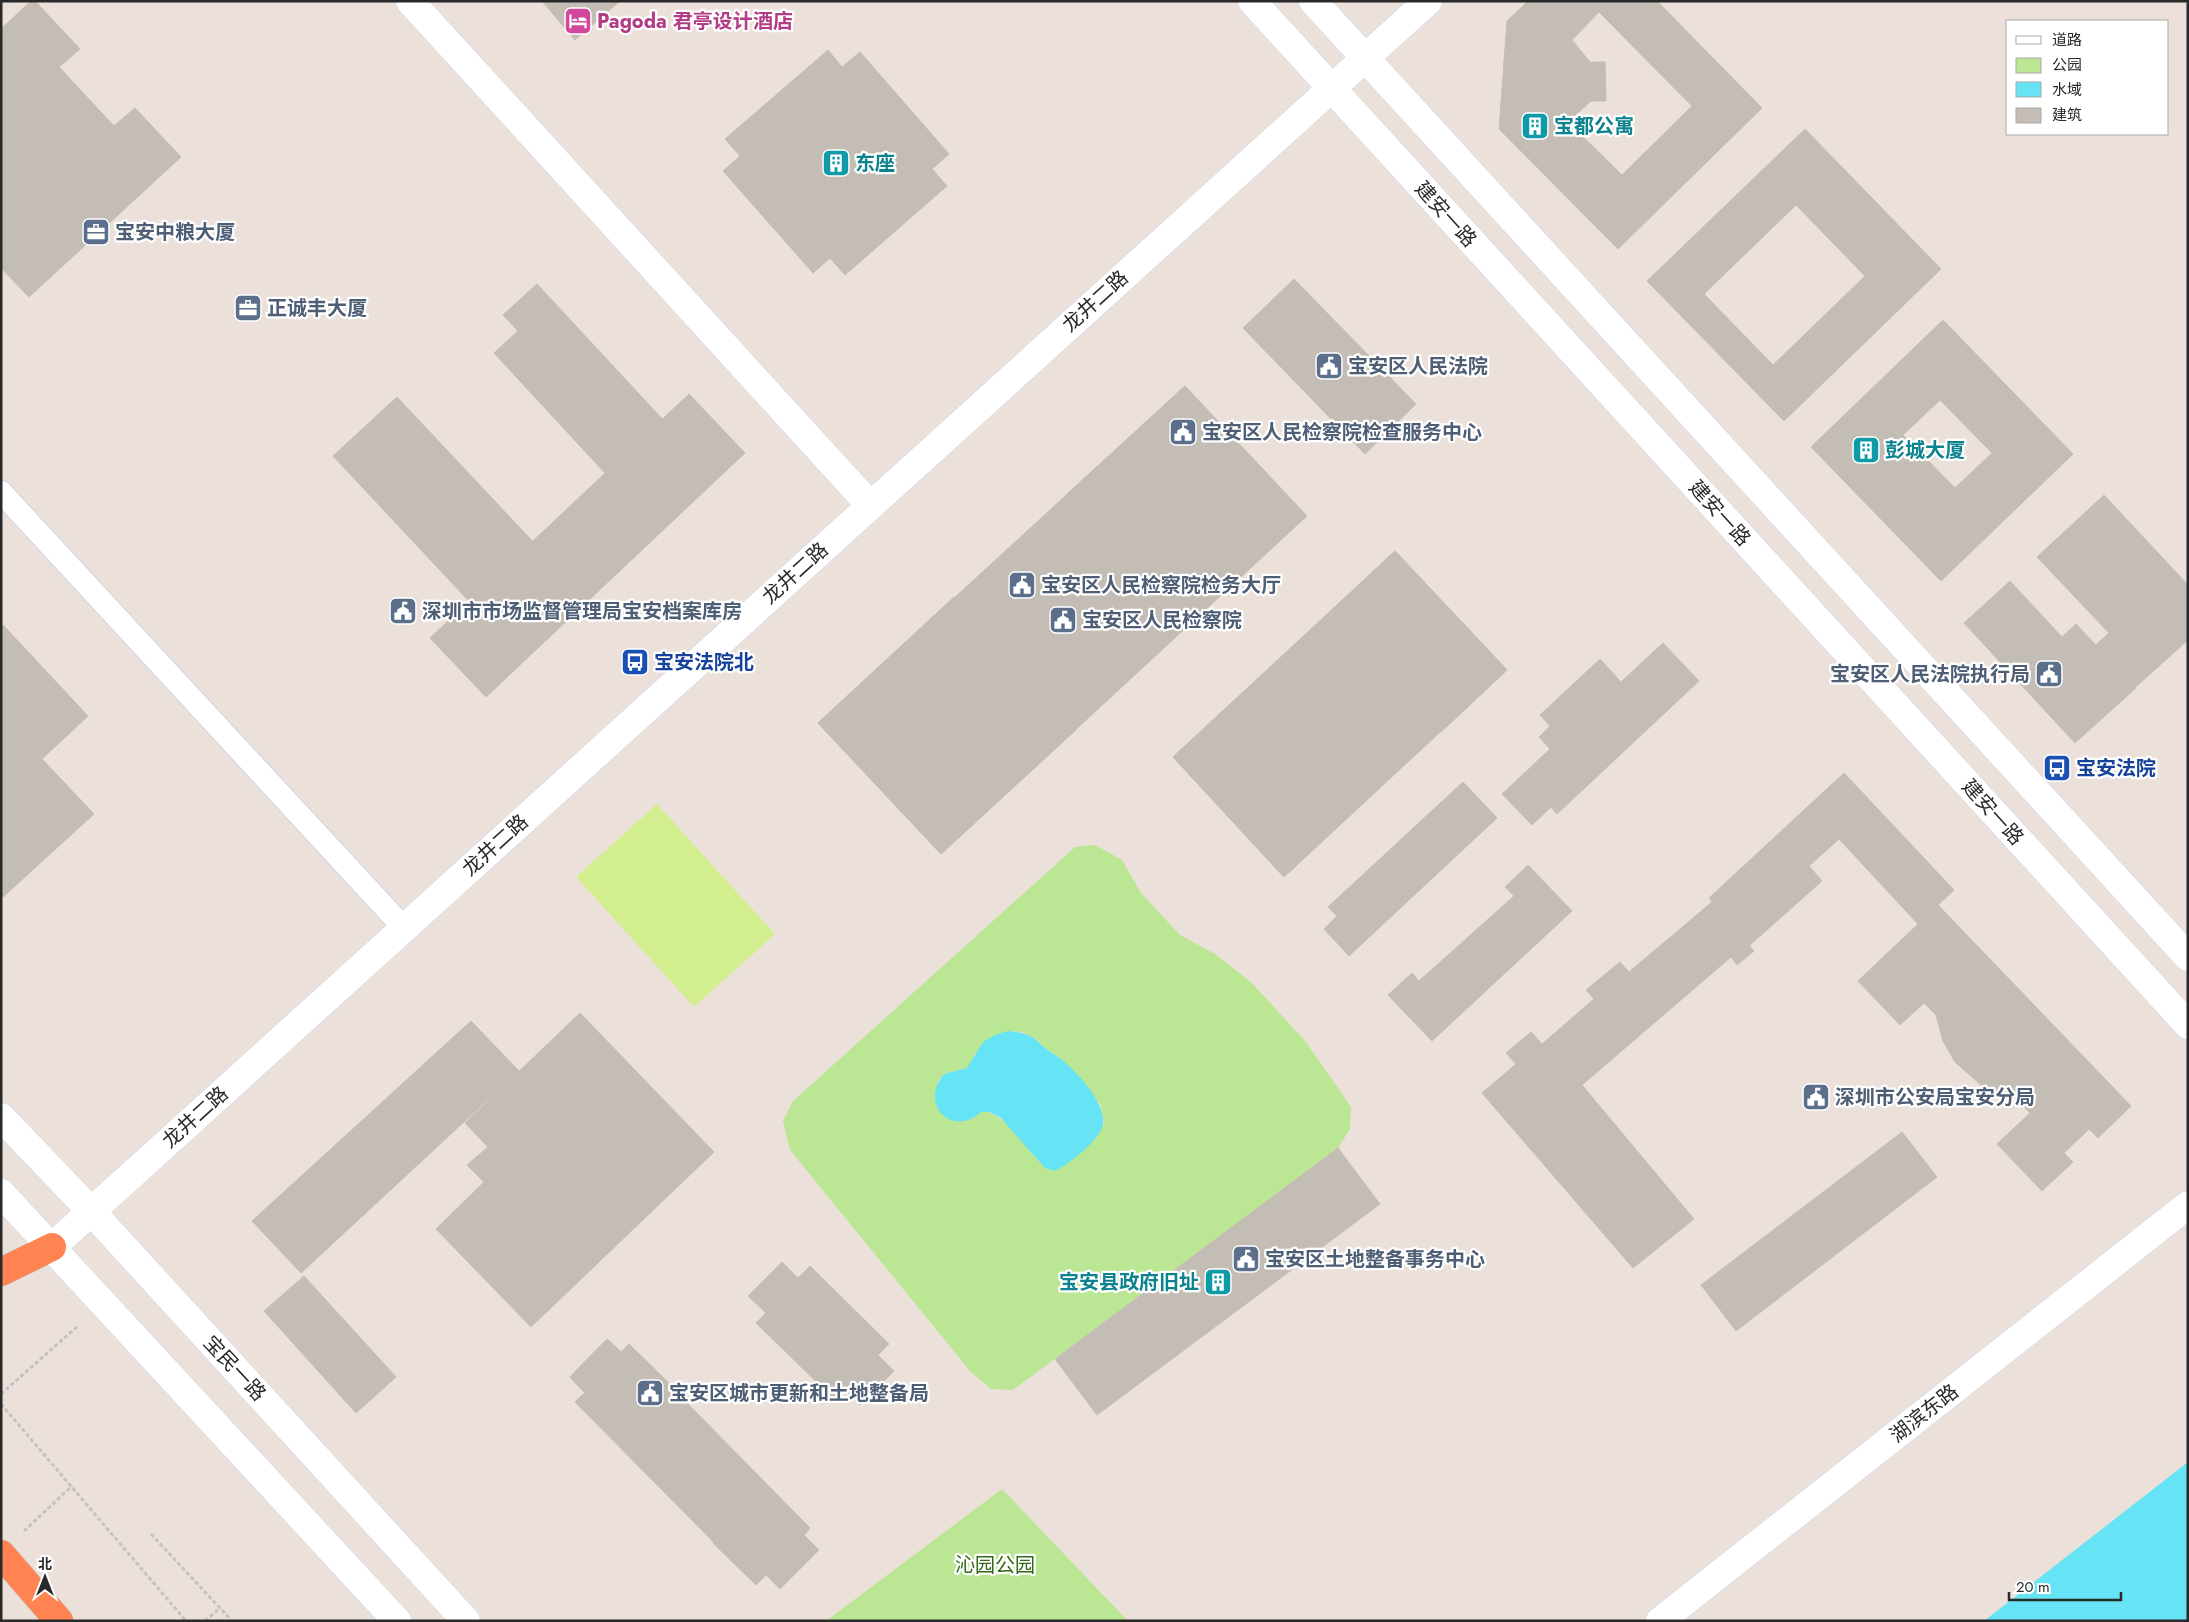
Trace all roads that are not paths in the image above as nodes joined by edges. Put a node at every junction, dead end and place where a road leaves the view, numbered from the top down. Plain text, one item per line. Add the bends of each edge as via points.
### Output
1 (410, 1) edge
2 (1252, 1) edge
3 (1313, 1) edge
4 (1428, 1) edge
5 (1364, 58) junction
6 (1331, 88) junction
7 (1, 492) edge
8 (870, 504) junction
9 (404, 928) junction
10 (2188, 957) edge
11 (2188, 1025) edge
12 (1, 1117) edge
13 (1, 1193) edge
14 (2188, 1205) edge
15 (91, 1211) junction
16 (52, 1247) junction
17 (1, 1272) edge
18 (1, 1554) edge
19 (59, 1621) edge
20 (397, 1621) edge
21 (466, 1621) edge
22 (1660, 1621) edge

1 - 8 main road
2 - 6 main road, 建安一路
3 - 5 main road
4 - 5 main road, 龙井二路
5 - 6 main road, 龙井二路
5 - 10 main road
6 - 8 main road, 龙井二路
6 - 11 main road, 建安一路
7 - 9 lane
8 - 9 main road, 龙井二路
9 - 15 main road, 龙井二路
12 - 15 main road, 宝民一路
13 - 16 main road
14 - 22 main road, 湖滨东路
15 - 16 main road, 龙井二路
15 - 21 main road, 宝民一路
16 - 17 highway
16 - 20 main road
18 - 19 highway

